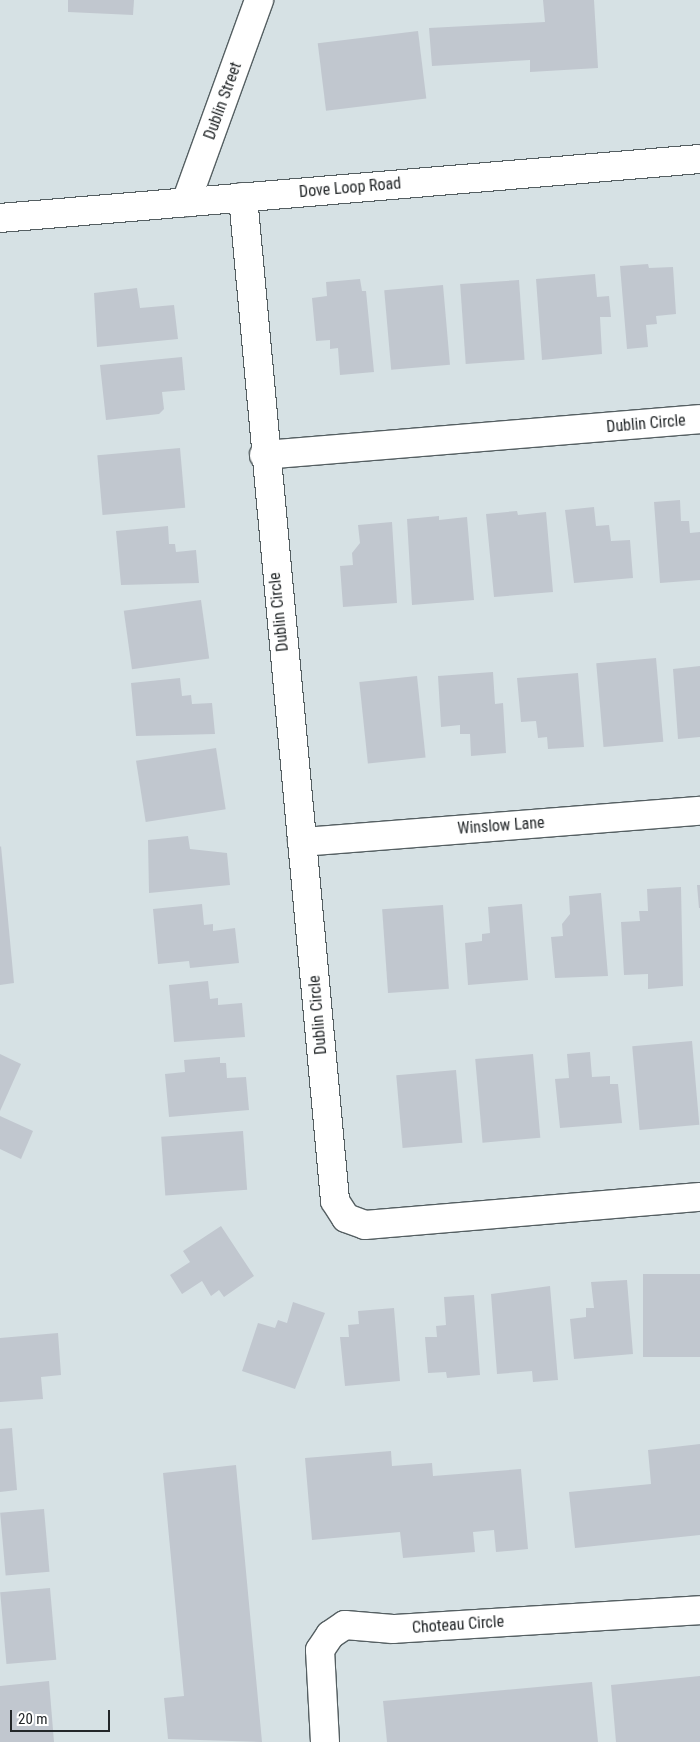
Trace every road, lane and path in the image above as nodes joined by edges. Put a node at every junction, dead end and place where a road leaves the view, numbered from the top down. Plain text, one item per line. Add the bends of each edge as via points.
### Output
1 (259, 0) edge
2 (700, 159) edge
3 (244, 196) junction
4 (186, 202) junction
5 (0, 218) edge
6 (700, 419) edge
7 (264, 455) junction
8 (700, 811) edge
9 (302, 842) junction
10 (700, 1197) edge
11 (700, 1610) edge
12 (325, 1742) edge

1 - 4 street, Dublin Street
2 - 3 street, Dove Loop Road
3 - 4 street, Dove Loop Road
3 - 7 street, Dublin Circle
4 - 5 street, Dove Loop Road
6 - 7 street, Dublin Circle
7 - 9 street, Dublin Circle
8 - 9 street, Winslow Lane
9 - 10 street, Dublin Circle via 335,1201 346,1218 365,1225 390,1224
11 - 12 street, Choteau Circle via 393,1629 345,1625 330,1635 320,1650

